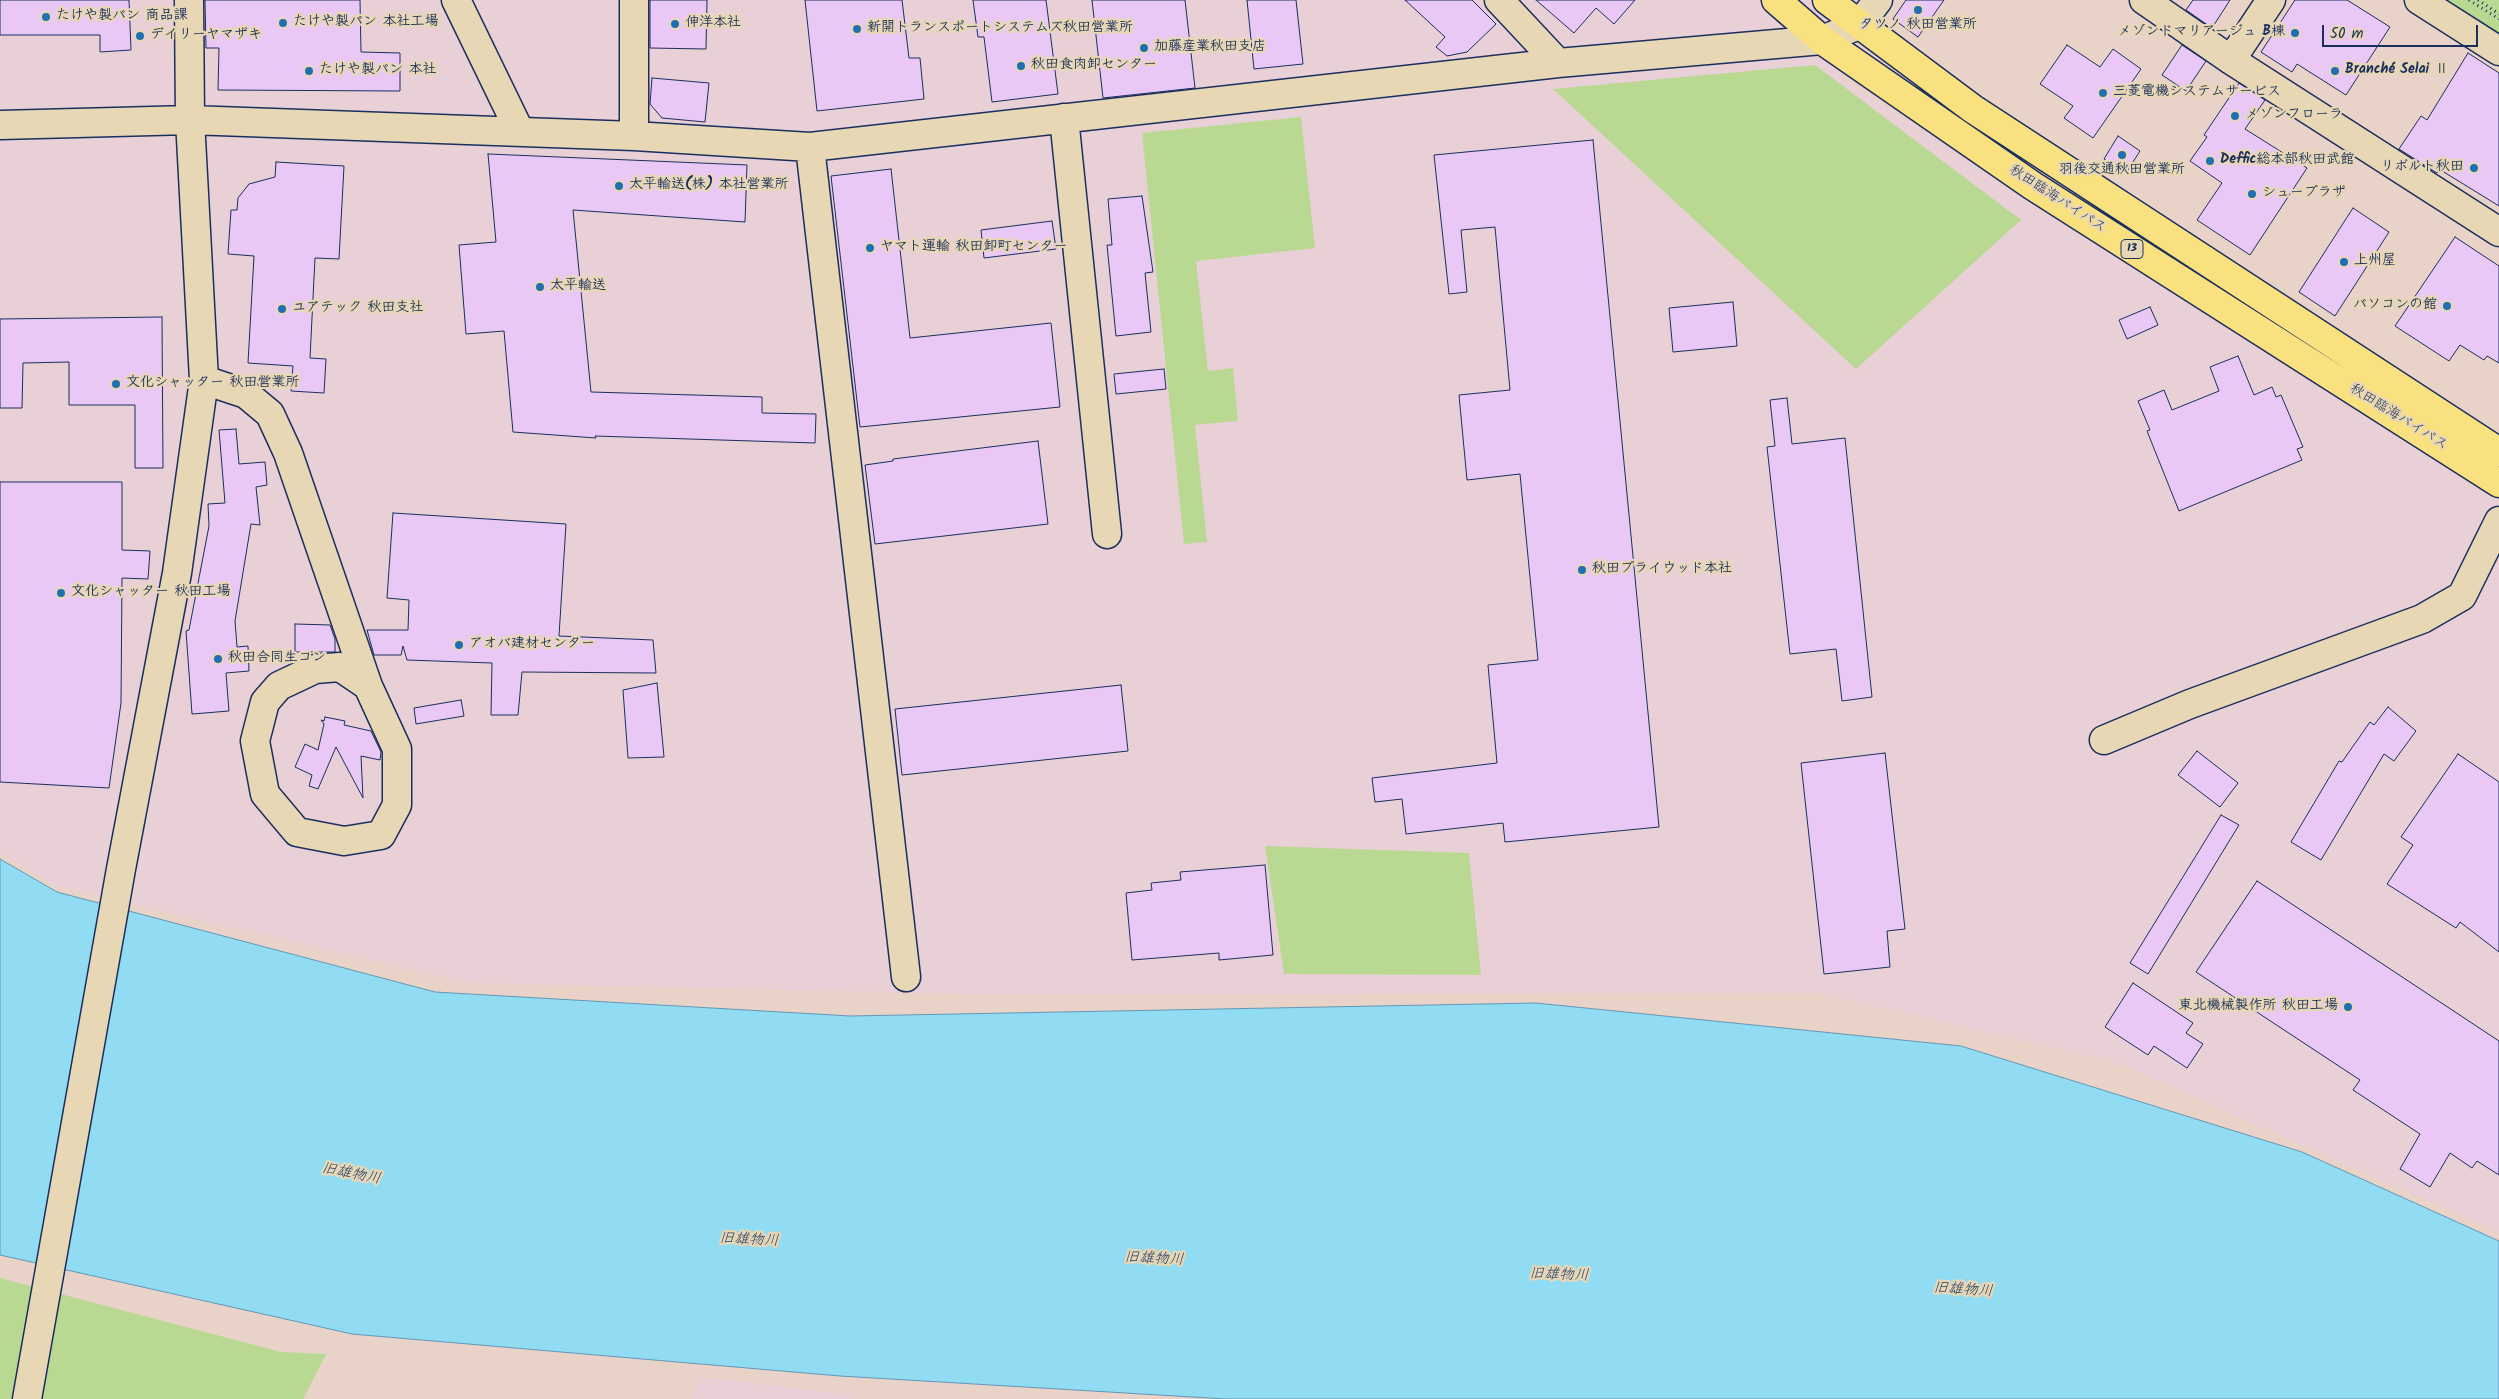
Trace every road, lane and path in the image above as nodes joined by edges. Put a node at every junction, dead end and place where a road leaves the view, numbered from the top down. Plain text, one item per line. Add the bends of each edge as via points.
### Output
1 (189, 0) edge
2 (456, 0) edge
3 (634, 0) edge
4 (1499, 0) edge
5 (1776, 0) edge
6 (1827, 0) edge
7 (1878, 0) edge
8 (2144, 0) edge
9 (2271, 0) edge
10 (2420, 0) edge
11 (2469, 0) edge
12 (2478, 0) edge
13 (2499, 14) edge
14 (2499, 19) edge
15 (1859, 25) junction
16 (1822, 40) junction
17 (2499, 51) edge
18 (2231, 60) junction
19 (1558, 63) junction
20 (1064, 118) junction
21 (190, 120) junction
22 (0, 125) edge
23 (520, 132) junction
24 (634, 136) junction
25 (810, 147) junction
26 (2499, 232) edge
27 (204, 380) junction
28 (2499, 452) edge
29 (2499, 483) edge
30 (2499, 521) edge
31 (1108, 534) dead end
32 (368, 686) junction
33 (2104, 740) dead end
34 (906, 977) dead end
35 (26, 1399) edge

1 - 21 street
2 - 23 street
3 - 24 street
4 - 19 street
5 - 16 highway, 秋田臨海バイパス / 13
6 - 15 highway, 秋田臨海バイパス / 13
7 - 15 street
8 - 18 street
9 - 18 street
10 - 17 street
11 - 14 path
12 - 13 path
15 - 16 street
15 - 28 highway, 秋田臨海バイパス / 13 via 1973,109
16 - 19 street
16 - 29 highway, 秋田臨海バイパス / 13 via 2033,186
18 - 26 street
19 - 20 street
20 - 25 street
20 - 31 street
21 - 22 street
21 - 23 street
21 - 27 street
23 - 24 street
24 - 25 street
25 - 34 street
27 - 32 street via 246,394 270,414 288,453
27 - 35 street via 177,573
30 - 33 street via 2462,596 2422,619 2190,704
32 - 32 street via 397,749 397,805 381,835 344,841 297,832 265,794 255,741 265,702 279,686 315,669 340,667

